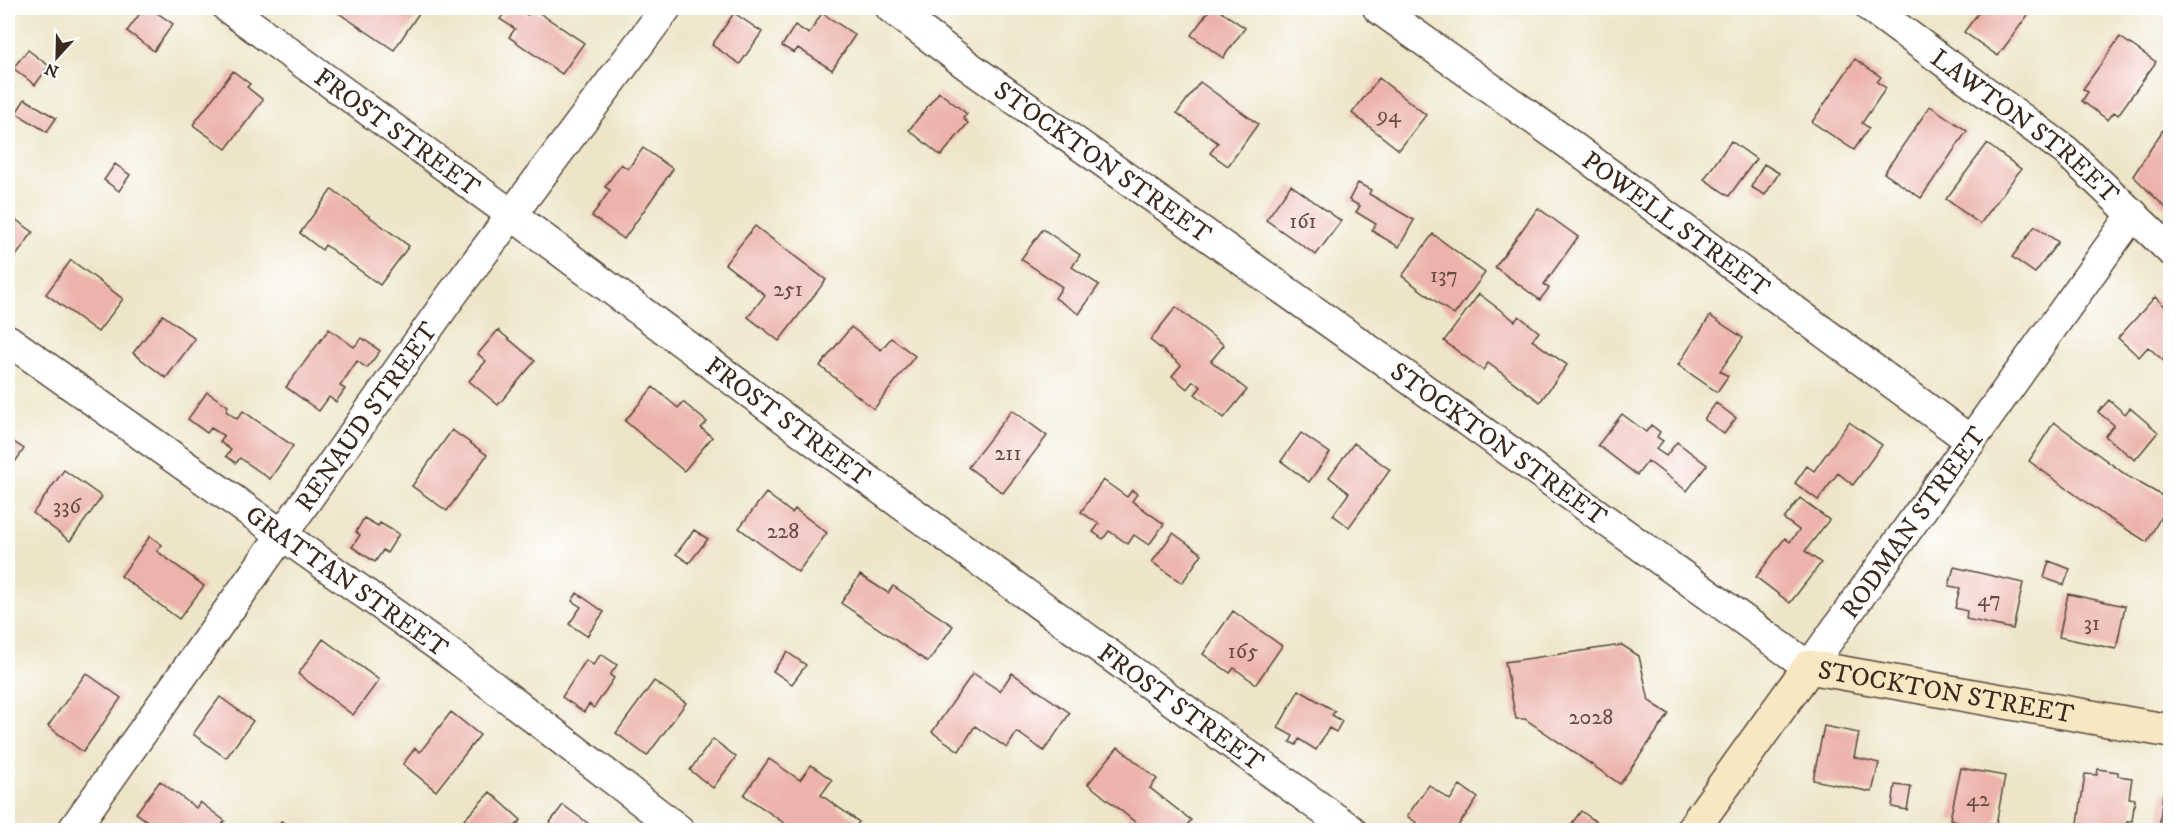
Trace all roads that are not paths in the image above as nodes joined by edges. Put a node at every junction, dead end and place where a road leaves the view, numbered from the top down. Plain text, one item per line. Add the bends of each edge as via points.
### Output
1 (228, 8) edge
2 (666, 8) edge
3 (891, 8) edge
4 (1378, 8) edge
5 (1871, 8) edge
6 (2133, 214) junction
7 (512, 215) junction
8 (2170, 250) edge
9 (8, 340) edge
10 (1971, 441) junction
11 (281, 535) junction
12 (1809, 667) junction
13 (2170, 730) edge
14 (73, 831) edge
15 (679, 831) edge
16 (1351, 831) edge
17 (1692, 831) edge

1 - 7 street, FROST STREET
2 - 7 street, RENAUD STREET
3 - 12 street, STOCKTON STREET
4 - 10 street, POWELL STREET
5 - 6 street, LAWTON STREET via 2066,152
6 - 8 street, LAWTON STREET
6 - 10 street, RODMAN STREET
7 - 11 street, RENAUD STREET
7 - 16 street, FROST STREET via 824,448
9 - 11 street, GRATTAN STREET
10 - 12 street, RODMAN STREET
11 - 14 street, RENAUD STREET
11 - 15 street, GRATTAN STREET via 460,661
12 - 13 street, STOCKTON STREET
12 - 17 street, RODMAN STREET

